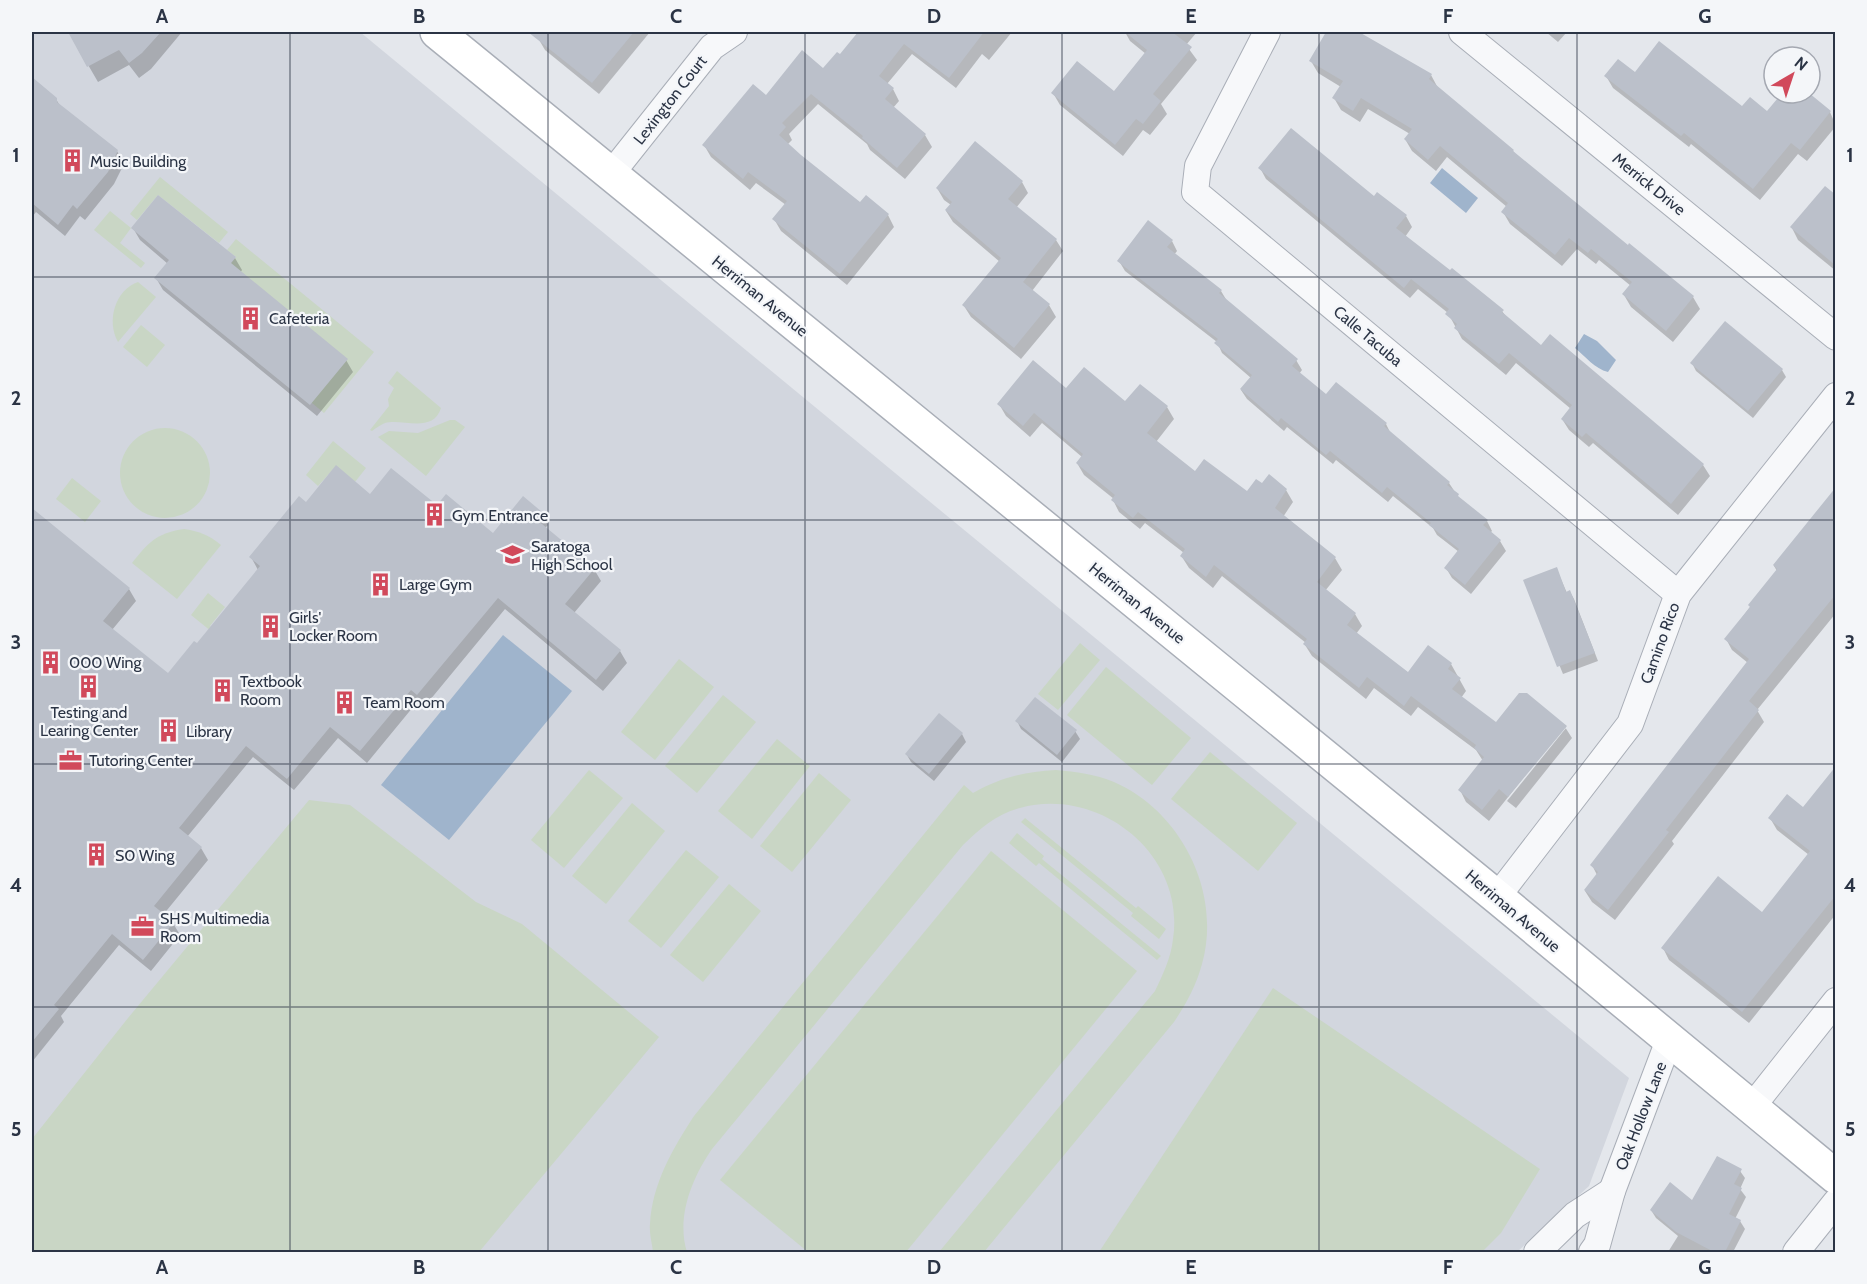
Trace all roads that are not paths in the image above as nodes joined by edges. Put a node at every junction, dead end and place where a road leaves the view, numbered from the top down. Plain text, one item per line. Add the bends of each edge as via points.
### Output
1 (437, 32) edge
2 (734, 32) edge
3 (1267, 32) edge
4 (1462, 32) edge
5 (611, 174) junction
6 (1836, 337) edge
7 (1836, 396) edge
8 (1678, 594) junction
9 (1497, 897) junction
10 (1836, 1001) edge
11 (1669, 1040) junction
12 (1751, 1108) junction
13 (1836, 1177) edge
14 (1612, 1191) junction
15 (1836, 1202) edge
16 (1537, 1252) edge
17 (1592, 1252) edge
18 (1796, 1252) edge

1 - 5 street, Herriman Avenue
2 - 5 street, Lexington Court via 712,47
3 - 8 street, Calle Tacuba via 1198,166 1195,192
4 - 6 street, Merrick Drive
5 - 9 street, Herriman Avenue
7 - 8 street, Camino Rico
8 - 9 street, Camino Rico via 1630,724
9 - 11 street, Herriman Avenue
10 - 12 street
11 - 12 street, Herriman Avenue
11 - 14 street, Oak Hollow Lane
12 - 13 street, Herriman Avenue
14 - 16 street, Oak Hollow Lane via 1575,1215
14 - 17 street, Oak Hollow Lane
15 - 18 street

